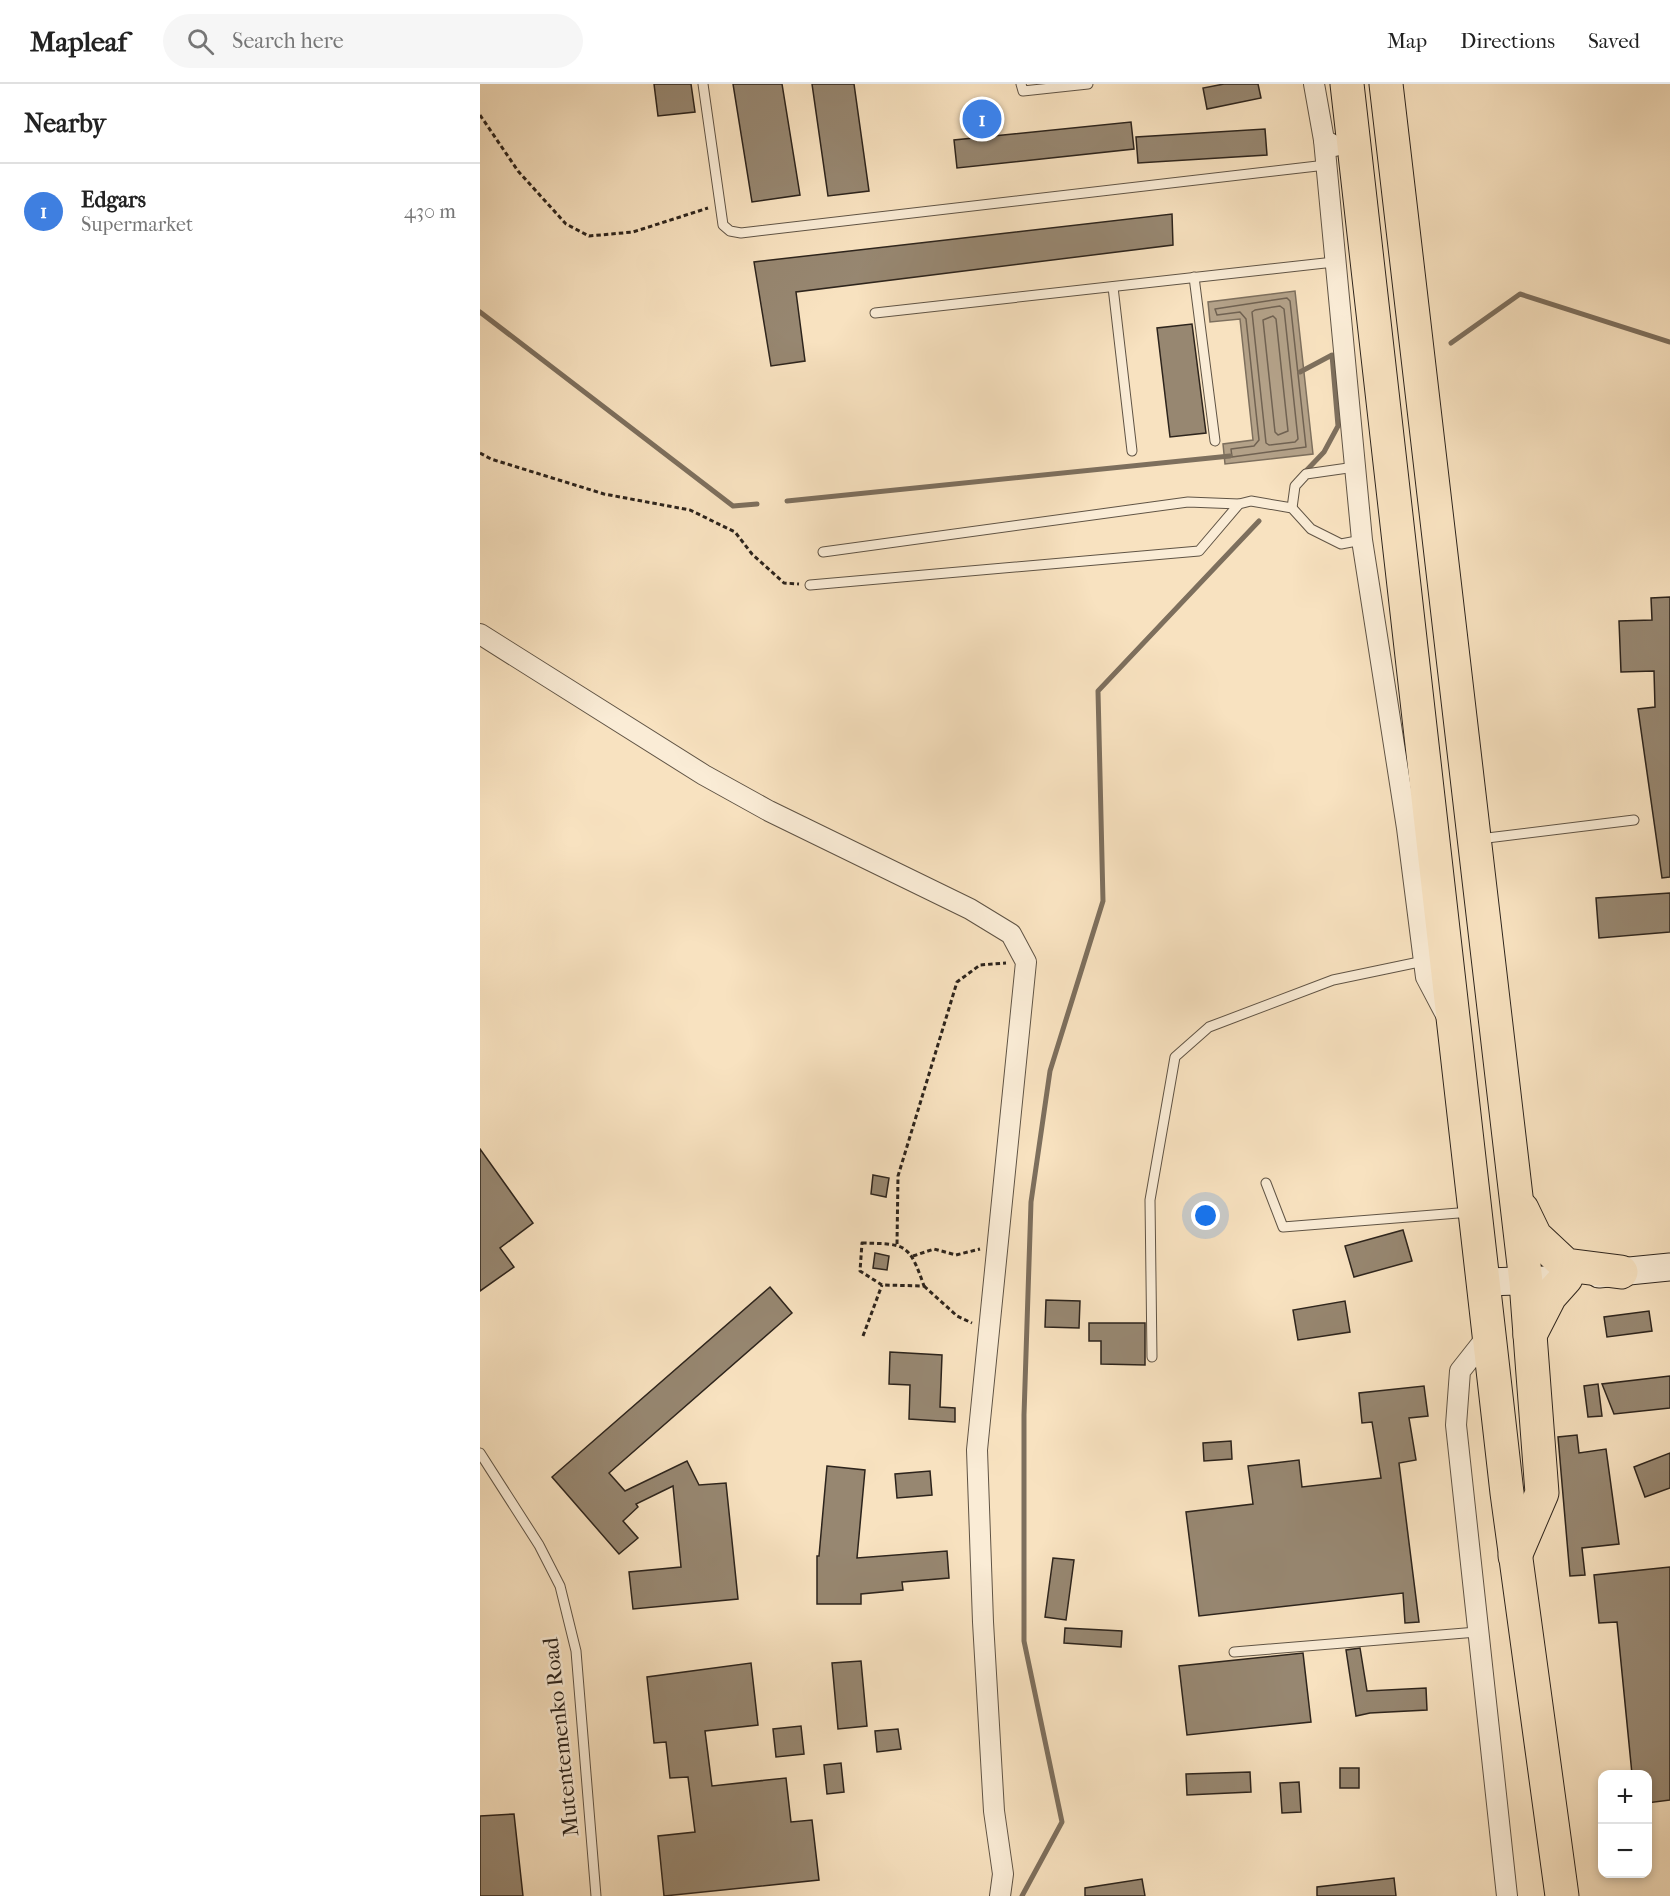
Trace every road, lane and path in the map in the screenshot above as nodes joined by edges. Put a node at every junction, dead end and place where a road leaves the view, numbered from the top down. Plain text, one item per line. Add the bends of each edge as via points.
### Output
1 (703, 84) edge
2 (1021, 84) edge
3 (1088, 84) edge
4 (1314, 84) edge
5 (1347, 84) edge
6 (1386, 84) edge
7 (480, 115) edge
8 (1324, 140) junction
9 (1340, 160) junction
10 (719, 205) junction
11 (1334, 262) junction
12 (1194, 277) junction
13 (1113, 287) junction
14 (875, 313) dead end
15 (1215, 441) dead end
16 (1132, 451) dead end
17 (480, 453) edge
18 (1355, 467) junction
19 (1239, 504) junction
20 (1292, 508) junction
21 (1362, 540) junction
22 (823, 552) dead end
23 (810, 585) joint
24 (480, 634) edge
25 (1634, 820) dead end
26 (1474, 840) junction
27 (1424, 961) junction
28 (1026, 962) junction
29 (1456, 1033) junction
30 (1266, 1183) dead end
31 (1516, 1197) junction
32 (1476, 1212) junction
33 (897, 1244) junction
34 (996, 1244) junction
35 (913, 1256) junction
36 (1670, 1267) edge
37 (1621, 1272) junction
38 (1566, 1278) junction
39 (1485, 1282) junction
40 (1526, 1282) junction
41 (882, 1285) junction
42 (924, 1286) junction
43 (990, 1332) junction
44 (1490, 1334) junction
45 (1530, 1335) junction
46 (863, 1336) dead end
47 (1152, 1357) dead end
48 (480, 1453) edge
49 (1515, 1558) junction
50 (1477, 1632) junction
51 (1234, 1652) dead end
52 (596, 1896) edge
53 (1000, 1896) edge
54 (1507, 1896) edge
55 (1562, 1896) edge

1 - 10 lane
2 - 3 lane via 1023,92
4 - 8 street
5 - 9 highway
6 - 26 highway
7 - 10 path via 518,171 566,225 590,236 633,232
8 - 9 street
8 - 9 street
9 - 10 lane via 741,233 723,225
9 - 11 street
9 - 29 highway
11 - 12 lane
11 - 18 street
12 - 13 lane
12 - 15 lane
13 - 14 lane
13 - 16 lane
17 - 23 path via 604,494 690,510 735,532 784,583
18 - 20 lane via 1306,474 1295,486
18 - 21 street
19 - 20 lane via 1251,501
19 - 22 lane via 1188,502
19 - 23 lane via 1199,551
20 - 21 lane via 1311,529 1341,544
21 - 27 street
24 - 28 street via 704,775 970,909 1011,934
25 - 26 lane
26 - 31 highway
27 - 29 street via 1426,977
27 - 47 lane via 1333,980 1209,1027 1175,1057 1150,1200
28 - 33 path via 980,965 957,982 898,1176
28 - 34 street
29 - 32 highway
30 - 32 lane via 1283,1227
31 - 37 highway via 1535,1236 1566,1265
31 - 40 highway
32 - 39 highway
33 - 35 path
33 - 41 path via 862,1243 860,1270
34 - 35 path via 956,1255 934,1249
34 - 43 street
35 - 42 path
36 - 37 main road
37 - 38 main road
38 - 40 main road
38 - 45 highway via 1550,1296
39 - 40 main road
39 - 44 highway
40 - 45 highway
41 - 42 path
41 - 46 path
42 - 43 path via 957,1316
43 - 53 street via 977,1450 994,1811 1003,1874
44 - 49 highway
44 - 50 street via 1460,1371 1456,1425
45 - 49 highway via 1542,1493
48 - 52 lane, Mutentemenko Road via 560,1586 576,1652
49 - 55 highway
50 - 51 lane
50 - 54 street

